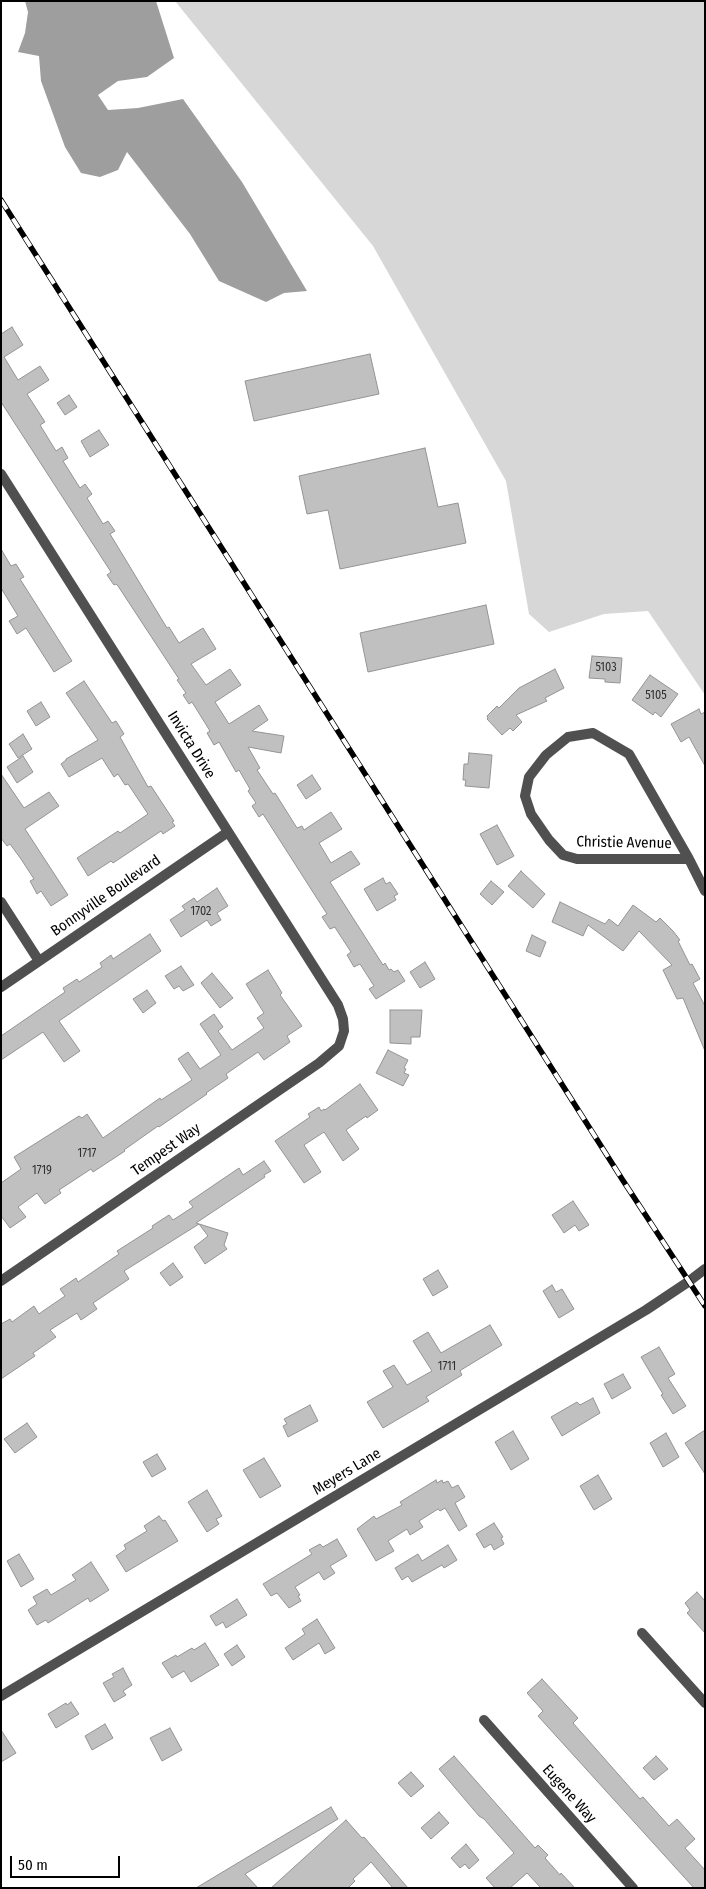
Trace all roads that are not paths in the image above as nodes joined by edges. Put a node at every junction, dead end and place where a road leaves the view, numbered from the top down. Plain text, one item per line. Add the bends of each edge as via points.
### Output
1 (1, 474) edge
2 (228, 832) junction
3 (690, 859) junction
4 (705, 891) edge
5 (1, 902) edge
6 (39, 961) junction
7 (1, 987) edge
8 (342, 1038) joint
9 (705, 1269) edge
10 (1, 1281) edge
11 (642, 1633) dead end
12 (1, 1696) edge
13 (705, 1703) edge
14 (484, 1720) dead end
15 (633, 1888) edge

1 - 2 street, Invicta Drive
2 - 6 street, Bonnyville Boulevard
2 - 8 street, Invicta Drive via 338,1006 343,1018
3 - 3 street, Christie Avenue via 577,859 563,855 531,814 524,796 529,777 546,755 568,737 593,733 629,754
3 - 4 street, Christie Avenue
5 - 6 street
6 - 7 street, Bonnyville Boulevard
8 - 10 street, Tempest Way via 334,1051 319,1063
9 - 12 street, Meyers Lane via 646,1310
11 - 13 street
14 - 15 street, Eugene Way

